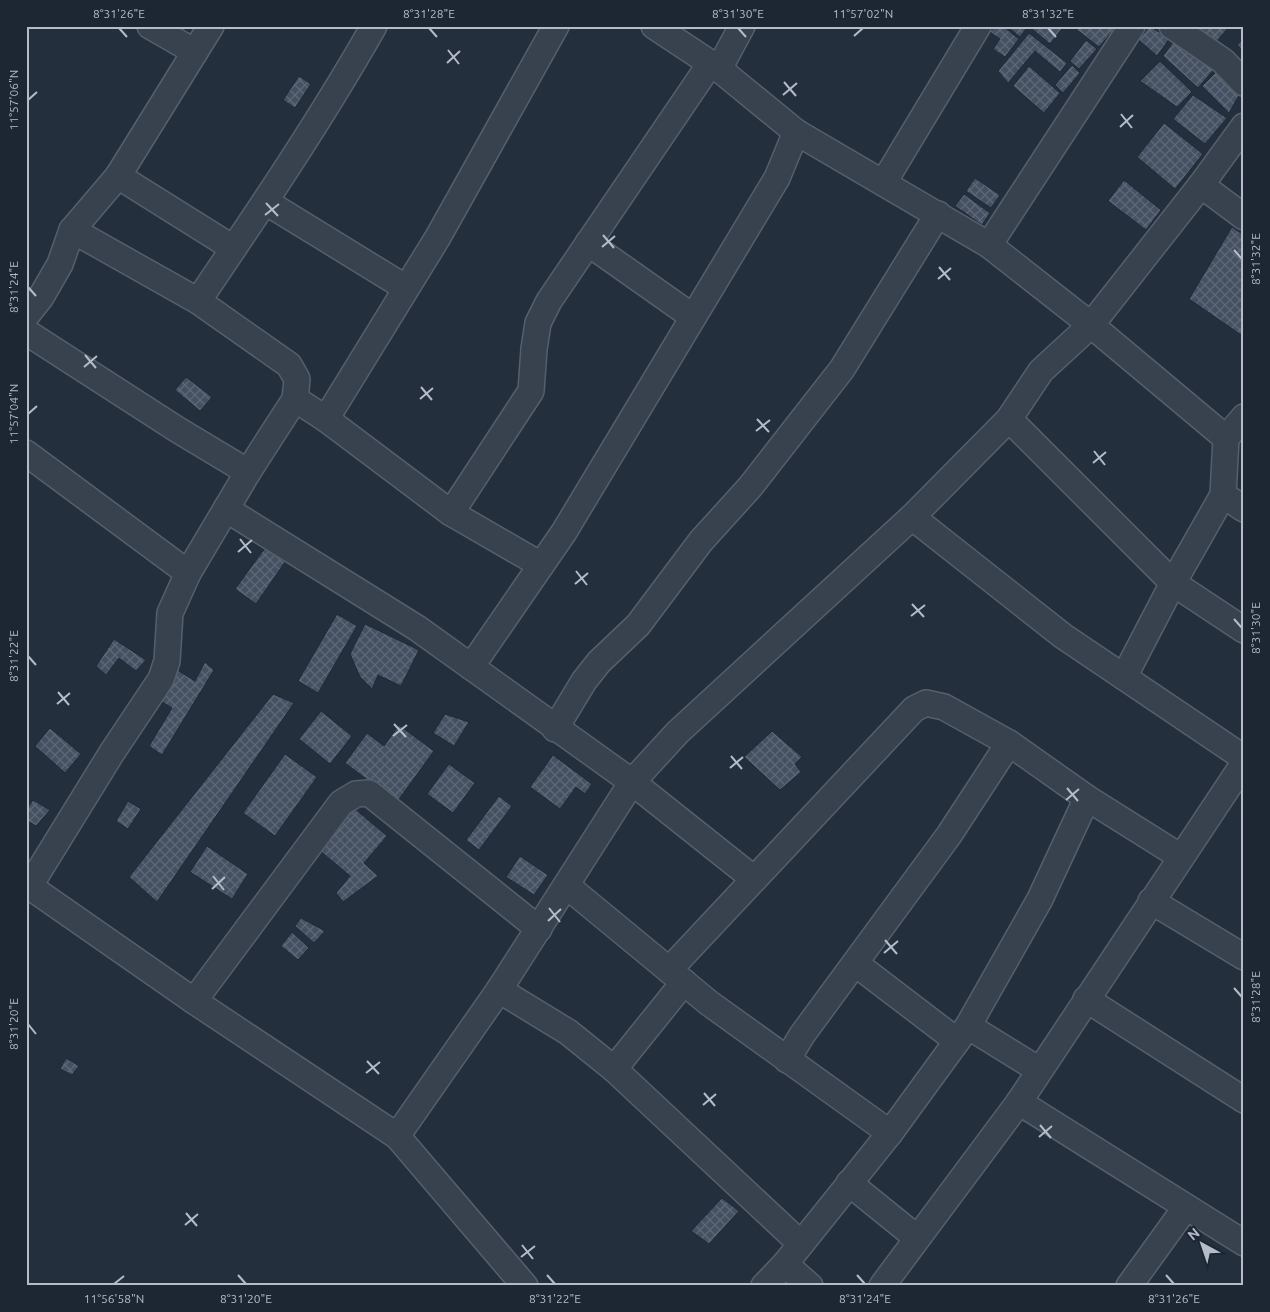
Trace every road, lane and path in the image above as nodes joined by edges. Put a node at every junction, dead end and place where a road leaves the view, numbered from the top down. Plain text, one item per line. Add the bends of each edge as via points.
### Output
1 (150, 26) edge
2 (211, 26) edge
3 (374, 26) edge
4 (556, 26) edge
5 (742, 26) edge
6 (978, 26) edge
7 (1132, 26) edge
8 (1172, 26) edge
9 (670, 30) edge
10 (196, 52) junction
11 (714, 67) junction
12 (1244, 83) edge
13 (1244, 126) edge
14 (796, 132) junction
15 (118, 176) junction
16 (884, 182) junction
17 (1201, 185) junction
18 (266, 202) junction
19 (938, 214) junction
20 (1244, 218) edge
21 (72, 230) junction
22 (588, 243) junction
23 (989, 245) junction
24 (233, 248) junction
25 (406, 288) junction
26 (198, 301) junction
27 (26, 316) edge
28 (693, 317) junction
29 (1091, 325) junction
30 (26, 332) edge
31 (295, 399) junction
32 (1244, 417) edge
33 (326, 419) junction
34 (1009, 420) junction
35 (1226, 438) junction
36 (26, 453) edge
37 (248, 472) junction
38 (1223, 495) junction
39 (226, 508) junction
40 (1244, 509) edge
41 (451, 513) junction
42 (912, 517) junction
43 (541, 565) junction
44 (188, 573) junction
45 (1173, 583) junction
46 (1244, 630) edge
47 (471, 667) junction
48 (1124, 676) junction
49 (556, 729) junction
50 (1009, 743) junction
51 (1241, 772) edge
52 (632, 782) junction
53 (1087, 798) junction
54 (1181, 857) junction
55 (754, 879) junction
56 (28, 885) edge
57 (567, 886) junction
58 (1151, 901) junction
59 (539, 929) junction
60 (1244, 956) edge
61 (856, 964) junction
62 (676, 976) junction
63 (499, 990) junction
64 (1086, 999) junction
65 (194, 1002) junction
66 (962, 1034) junction
67 (787, 1060) junction
68 (614, 1069) junction
69 (1039, 1070) junction
70 (1244, 1100) edge
71 (1019, 1102) junction
72 (890, 1133) junction
73 (397, 1136) junction
74 (849, 1183) junction
75 (1186, 1207) junction
76 (917, 1238) junction
77 (1244, 1243) edge
78 (801, 1244) junction
79 (785, 1264) junction
80 (525, 1286) edge
81 (764, 1286) edge
82 (810, 1286) edge
83 (882, 1286) edge
84 (1129, 1286) edge

1 - 10 street
2 - 10 street
3 - 18 street
4 - 25 street
5 - 11 street
6 - 16 street
7 - 23 street
8 - 12 street via 1223,61
9 - 11 street
10 - 15 street
11 - 14 street
11 - 22 street
13 - 17 street
14 - 16 street
14 - 28 street via 777,178
15 - 21 street
15 - 24 street
16 - 19 street
17 - 20 street
17 - 29 street
18 - 24 street
18 - 25 street
19 - 23 street
19 - 49 street via 842,369 750,487 701,541 638,625 599,662
21 - 26 street
21 - 27 street via 60,264 42,297
22 - 28 street
22 - 41 street via 538,323 532,391
23 - 29 street
24 - 26 street
25 - 33 street
26 - 31 street via 289,365 297,379
28 - 43 street
29 - 34 street via 1041,371
29 - 35 street
30 - 37 street
31 - 33 street
31 - 37 street
32 - 35 street
33 - 41 street
34 - 42 street
34 - 45 street
35 - 38 street
36 - 44 street
37 - 39 street
38 - 40 street
38 - 45 street
39 - 44 street
39 - 47 street via 417,628
41 - 43 street
42 - 48 street via 1063,636
42 - 52 street via 757,657 678,732
43 - 47 street
44 - 56 street via 170,614 167,661 161,679
45 - 46 street
45 - 48 street
47 - 49 street
48 - 51 street
49 - 52 street
50 - 53 street
50 - 55 street via 944,707 926,704 914,708
50 - 61 street via 949,835
51 - 54 street
52 - 55 street
52 - 57 street
53 - 54 street
53 - 66 street via 1040,899
54 - 58 street
55 - 62 street
56 - 65 street
57 - 59 street
57 - 62 street
58 - 60 street
58 - 64 street
59 - 63 street
59 - 65 street via 370,793 356,794 341,803
61 - 66 street
61 - 67 street
62 - 67 street
62 - 68 street
63 - 68 street via 568,1032
63 - 73 street
64 - 69 street
64 - 70 street
65 - 73 street
66 - 69 street
66 - 72 street
67 - 72 street
68 - 78 street
69 - 71 street
71 - 75 street
71 - 76 street
72 - 74 street
73 - 80 street
74 - 76 street
74 - 78 street
75 - 77 street
75 - 84 street
76 - 83 street
78 - 79 street
79 - 81 street
79 - 82 street

